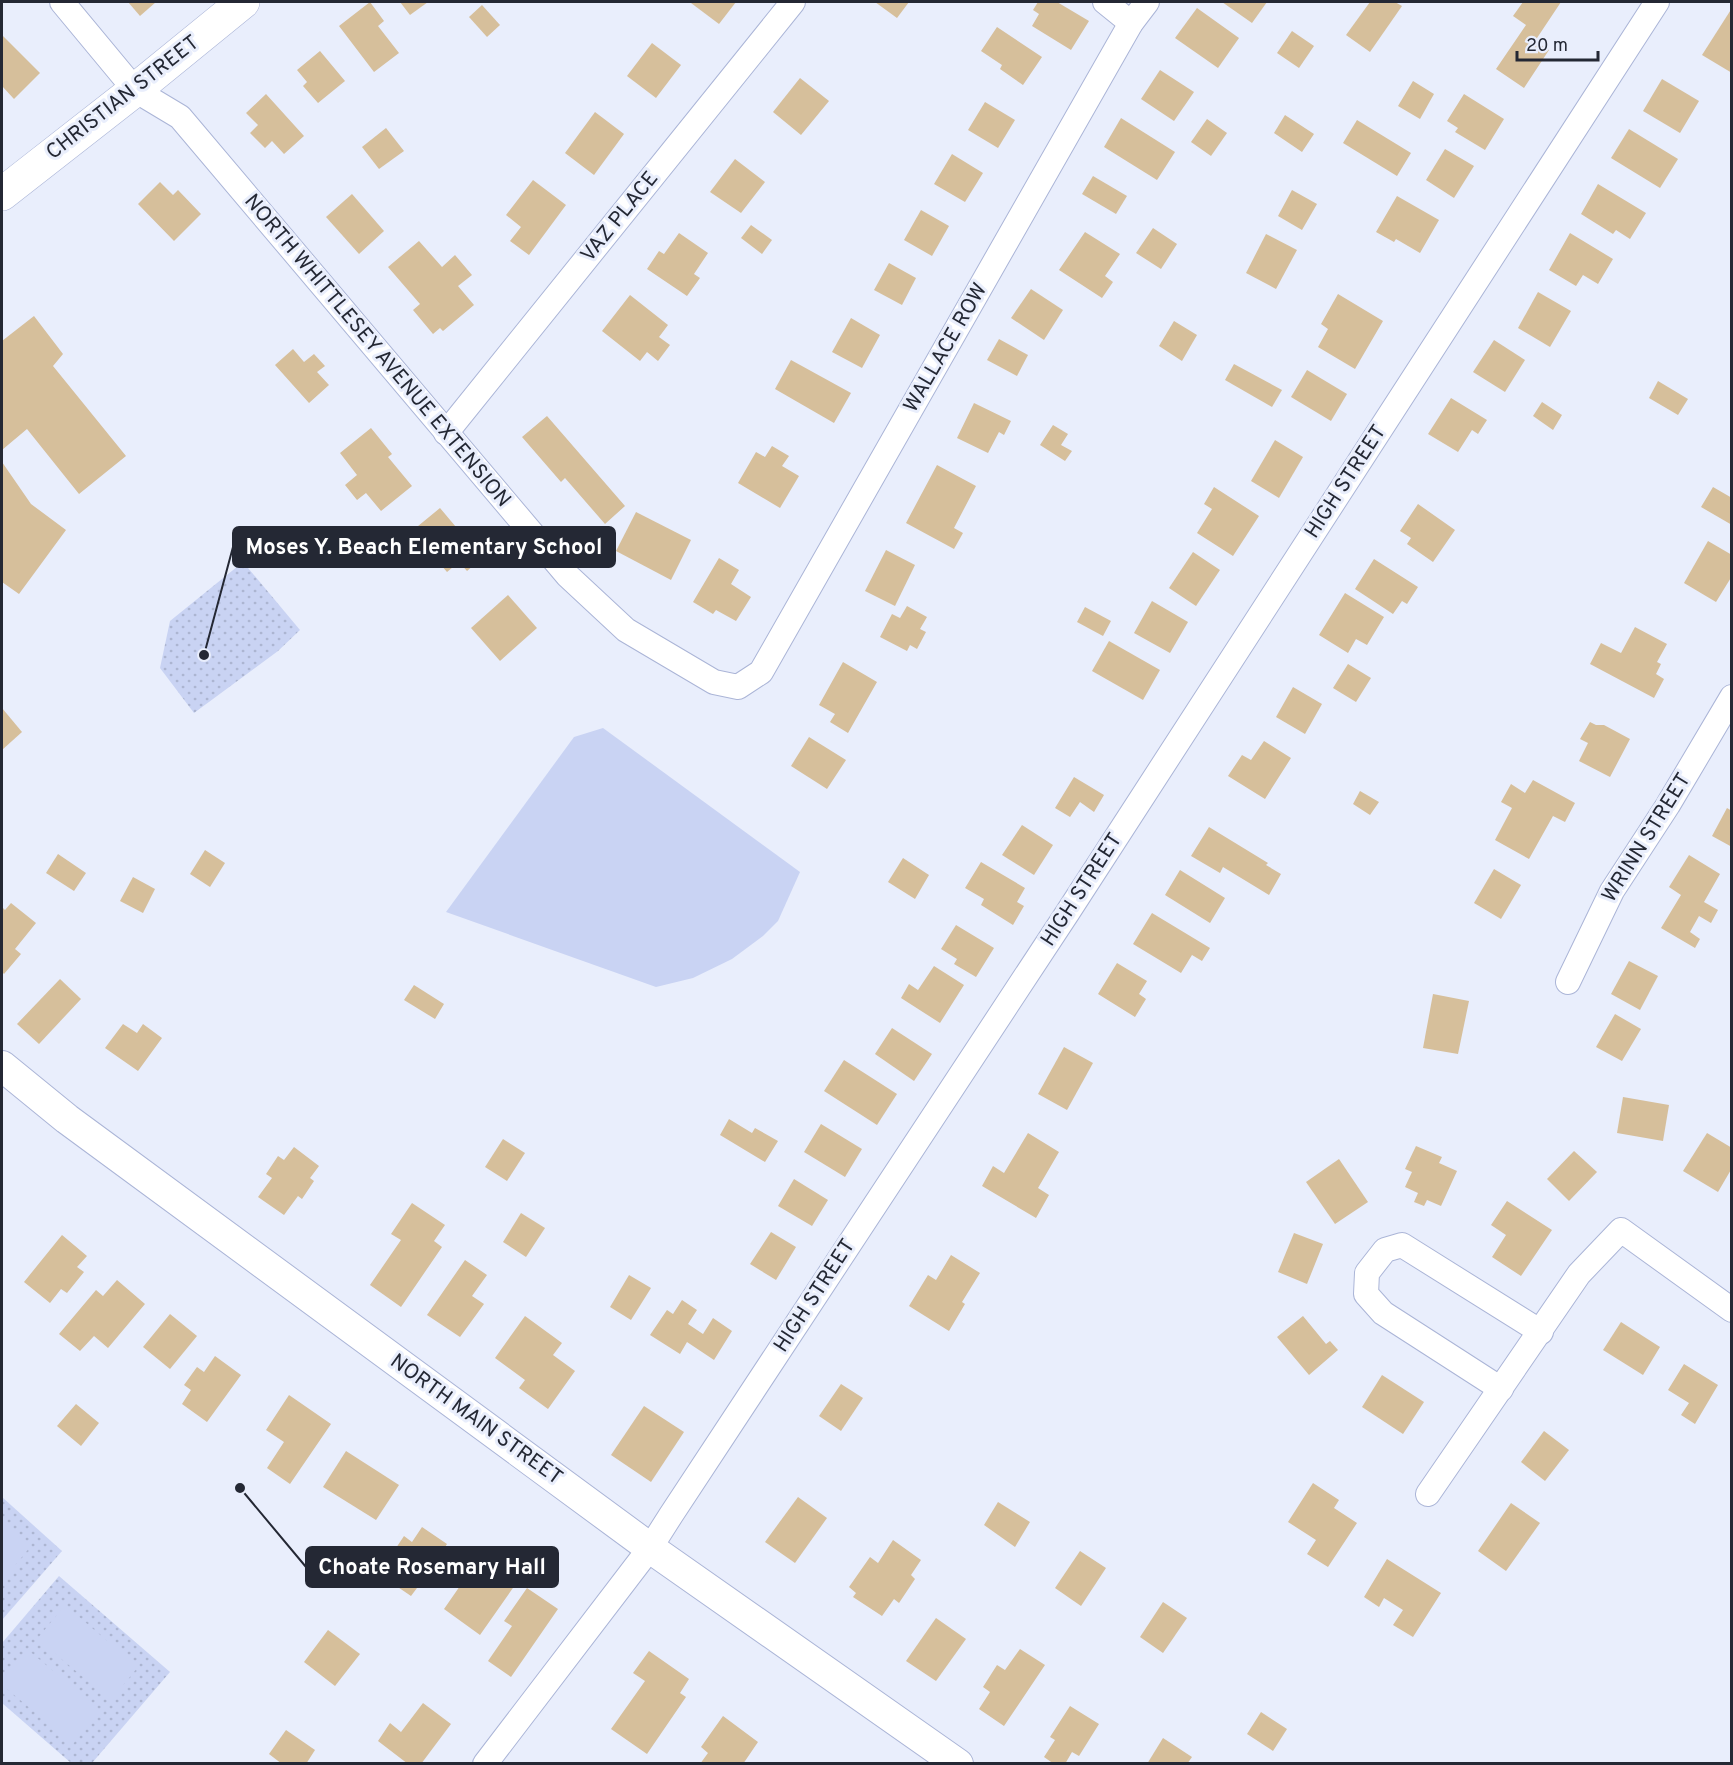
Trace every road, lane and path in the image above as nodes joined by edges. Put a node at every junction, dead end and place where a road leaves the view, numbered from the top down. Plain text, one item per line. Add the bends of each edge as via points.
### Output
1 (62, 2) edge
2 (243, 2) edge
3 (793, 2) edge
4 (1105, 2) edge
5 (1147, 2) edge
6 (1657, 2) edge
7 (1131, 23) junction
8 (135, 90) junction
9 (2, 194) edge
10 (446, 434) junction
11 (738, 687) joint
12 (1731, 697) edge
13 (1568, 982) dead end
14 (2, 1066) edge
15 (1731, 1310) edge
16 (1541, 1332) junction
17 (1501, 1389) junction
18 (1428, 1494) dead end
19 (650, 1548) junction
20 (485, 1764) edge
21 (958, 1764) edge

1 - 8 street, NORTH WHITTLESEY AVENUE EXTENSION
2 - 8 main road, CHRISTIAN STREET
3 - 10 street, VAZ PLACE
4 - 7 street
5 - 7 street, WALLACE ROW
6 - 19 street, HIGH STREET via 1068,912
7 - 11 street, WALLACE ROW via 761,672
8 - 9 main road, CHRISTIAN STREET
8 - 10 street, NORTH WHITTLESEY AVENUE EXTENSION via 180,117
10 - 11 street, NORTH WHITTLESEY AVENUE EXTENSION via 568,576 626,630 714,682
12 - 13 street, WRINN STREET via 1612,891
14 - 19 street, NORTH MAIN STREET via 76,1126
15 - 16 street via 1622,1230 1579,1274
16 - 17 street
16 - 17 street via 1402,1245 1385,1250 1368,1274 1366,1294 1383,1313
17 - 18 street
19 - 20 street, HIGH STREET
19 - 21 street, NORTH MAIN STREET

